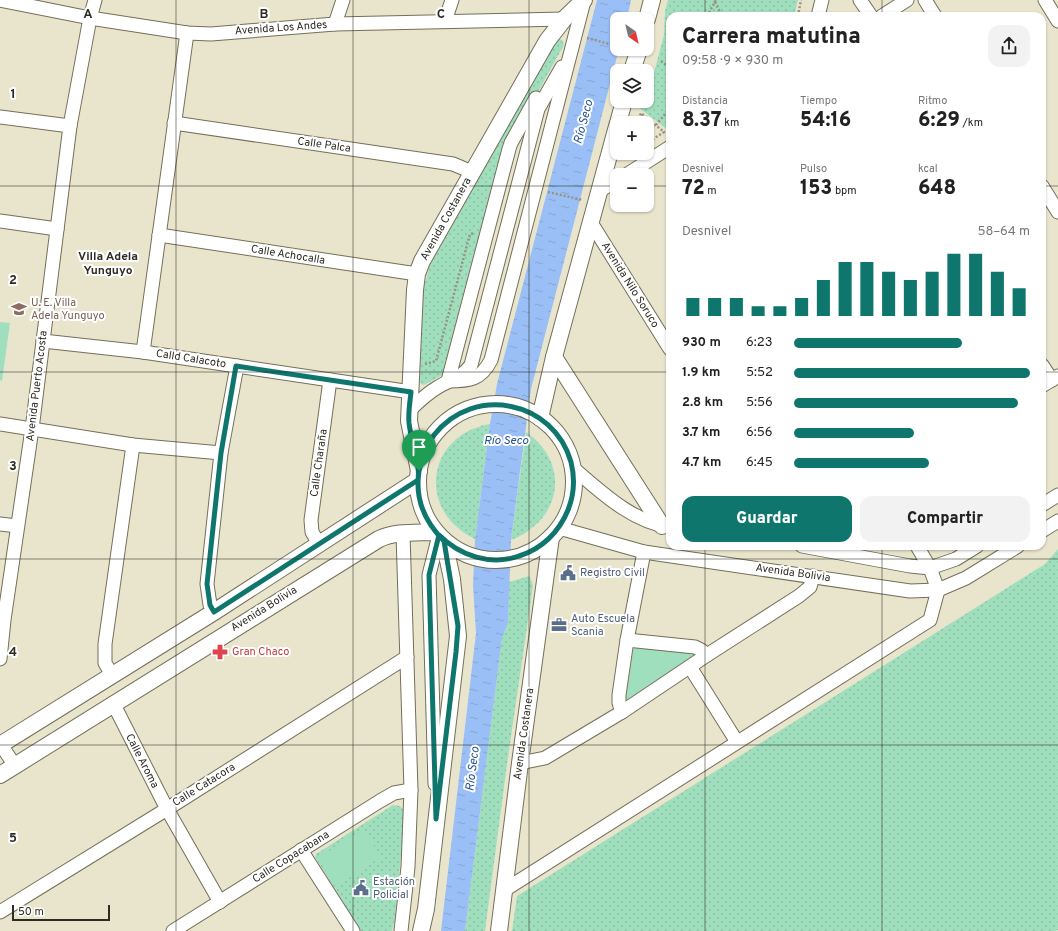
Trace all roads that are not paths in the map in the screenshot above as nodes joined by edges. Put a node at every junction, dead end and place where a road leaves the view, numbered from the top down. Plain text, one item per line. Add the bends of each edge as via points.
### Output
1 (0, 0) edge
2 (94, 0) edge
3 (343, 0) edge
4 (452, 0) edge
5 (652, 0) edge
6 (822, 0) edge
7 (860, 0) edge
8 (907, 0) edge
9 (925, 0) edge
10 (1045, 0) edge
11 (584, 1) edge
12 (649, 12) edge
13 (819, 12) edge
14 (868, 12) edge
15 (888, 12) edge
16 (932, 12) edge
17 (90, 18) junction
18 (445, 21) junction
19 (571, 21) junction
20 (1058, 21) edge
21 (335, 24) junction
22 (187, 33) junction
23 (571, 49) junction
24 (0, 117) edge
25 (174, 123) junction
26 (70, 126) junction
27 (610, 150) edge
28 (666, 151) edge
29 (638, 168) edge
30 (472, 172) junction
31 (610, 184) edge
32 (1046, 191) edge
33 (598, 192) junction
34 (1056, 204) edge
35 (0, 221) edge
36 (590, 221) junction
37 (57, 229) junction
38 (159, 235) junction
39 (417, 274) junction
40 (43, 341) junction
41 (666, 343) edge
42 (143, 352) junction
43 (554, 357) junction
44 (236, 366) junction
45 (1046, 372) edge
46 (330, 380) junction
47 (448, 381) junction
48 (1051, 381) edge
49 (411, 392) junction
50 (409, 411) junction
51 (534, 415) junction
52 (0, 424) edge
53 (32, 429) junction
54 (133, 445) junction
55 (221, 453) junction
56 (573, 468) junction
57 (418, 475) junction
58 (1058, 495) edge
59 (1046, 502) edge
60 (1058, 521) edge
61 (0, 524) edge
62 (17, 526) junction
63 (666, 527) edge
64 (1046, 528) edge
65 (403, 534) junction
66 (550, 537) junction
67 (443, 539) junction
68 (319, 544) junction
69 (824, 550) edge
70 (919, 550) edge
71 (971, 550) edge
72 (1012, 550) edge
73 (644, 552) junction
74 (930, 568) junction
75 (813, 576) junction
76 (938, 590) junction
77 (214, 612) junction
78 (2, 620) edge
79 (627, 640) junction
80 (707, 655) junction
81 (407, 657) junction
82 (0, 659) edge
83 (690, 667) junction
84 (112, 675) junction
85 (113, 703) junction
86 (622, 712) junction
87 (738, 742) junction
88 (0, 744) edge
89 (520, 763) junction
90 (15, 766) junction
91 (0, 775) edge
92 (411, 790) junction
93 (167, 809) junction
94 (436, 819) junction
95 (301, 850) junction
96 (503, 891) junction
97 (220, 902) junction
98 (0, 912) edge
99 (173, 931) edge
100 (353, 931) edge
101 (400, 931) edge
102 (421, 931) edge
103 (499, 931) edge

1 - 17 street, Avenida Los Andes
2 - 17 street, Avenida Puerto Acosta
3 - 21 street
4 - 18 street
5 - 12 main road
6 - 13 street
7 - 14 street
8 - 15 street
9 - 16 street
10 - 20 street
11 - 19 main road, Avenida Costanera
17 - 22 street, Avenida Los Andes
17 - 26 street, Avenida Puerto Acosta
18 - 19 street, Avenida Los Andes
18 - 21 street, Avenida Los Andes
19 - 23 street
19 - 30 main road, Avenida Costanera via 547,41
19 - 47 street via 511,143
21 - 22 street, Avenida Los Andes via 211,34
22 - 25 street
23 - 47 street via 538,109 471,366 462,376
23 - 47 street via 491,360 473,380
24 - 26 street
25 - 30 street, Calle Palca via 453,164
25 - 38 street
26 - 37 street, Avenida Puerto Acosta
27 - 33 main road
28 - 29 street
30 - 39 main road, Avenida Costanera
31 - 33 street
32 - 34 street
33 - 36 main road
35 - 37 street
36 - 41 street, Avenida Nilo Soruco
36 - 43 main road
37 - 40 street, Avenida Puerto Acosta
38 - 39 street, Calle Achocalla
38 - 42 street
39 - 49 main road, Avenida Costanera
40 - 42 street, Calld Calacoto
40 - 53 street, Avenida Puerto Acosta
42 - 44 street, Calld Calacoto
43 - 51 main road
43 - 63 main road
44 - 46 street, Calld Calacoto
44 - 55 street
45 - 48 street
46 - 49 street, Calld Calacoto
46 - 68 street, Calle Charaña via 311,520 312,532
47 - 50 street via 426,394
49 - 50 main road, Avenida Costanera
50 - 57 main road, Avenida Costanera via 408,421
51 - 56 main road via 549,425 564,445
51 - 57 main road via 516,407 503,405 477,407 465,411 439,430 427,446
52 - 53 street
53 - 54 street
53 - 62 street, Avenida Puerto Acosta
54 - 55 street
54 - 84 street via 105,644 105,663
55 - 77 street via 207,584 210,605
56 - 63 street via 631,513
56 - 66 main road, Avenida Costanera via 572,499 566,517
57 - 67 main road via 419,497 423,509 428,521
57 - 68 main road
58 - 59 street
60 - 64 street
61 - 62 street
62 - 78 street, Avenida Puerto Acosta
65 - 67 main road, Avenida Bolivia
65 - 81 street
65 - 85 main road, Avenida Bolivia via 384,536 366,546
66 - 67 main road via 530,552 505,560 467,555
66 - 73 street, Avenida Bolivia
66 - 89 main road, Avenida Costanera
67 - 94 main road via 452,580 458,636
67 - 94 street via 429,575
68 - 77 main road
69 - 74 street
70 - 74 street
71 - 74 street via 956,559
72 - 76 street, Avenida Bolivia via 966,578
73 - 75 street, Avenida Bolivia
73 - 79 street
74 - 76 street
75 - 76 street, Avenida Bolivia via 910,591
75 - 80 street via 810,587 800,596
76 - 87 street via 930,620
77 - 84 main road
78 - 82 street, Avenida Puerto Acosta
79 - 80 street via 695,647
79 - 86 street via 619,695
80 - 83 street
81 - 92 street
81 - 93 street, Calle Catacora
83 - 86 street
83 - 87 street
84 - 88 main road
85 - 90 main road, Avenida Bolivia
85 - 93 street, Calle Aroma
86 - 89 street via 545,758
87 - 96 street
88 - 90 street
89 - 96 main road, Avenida Costanera
90 - 91 main road, Avenida Bolivia
92 - 95 street, Calle Copacabana via 394,793
92 - 101 street via 408,867
93 - 97 street, Calle Aroma
93 - 98 street, Calle Catacora
94 - 102 main road via 426,909
95 - 97 street, Calle Copacabana
95 - 100 street
96 - 103 main road, Avenida Costanera
97 - 99 street, Calle Copacabana

